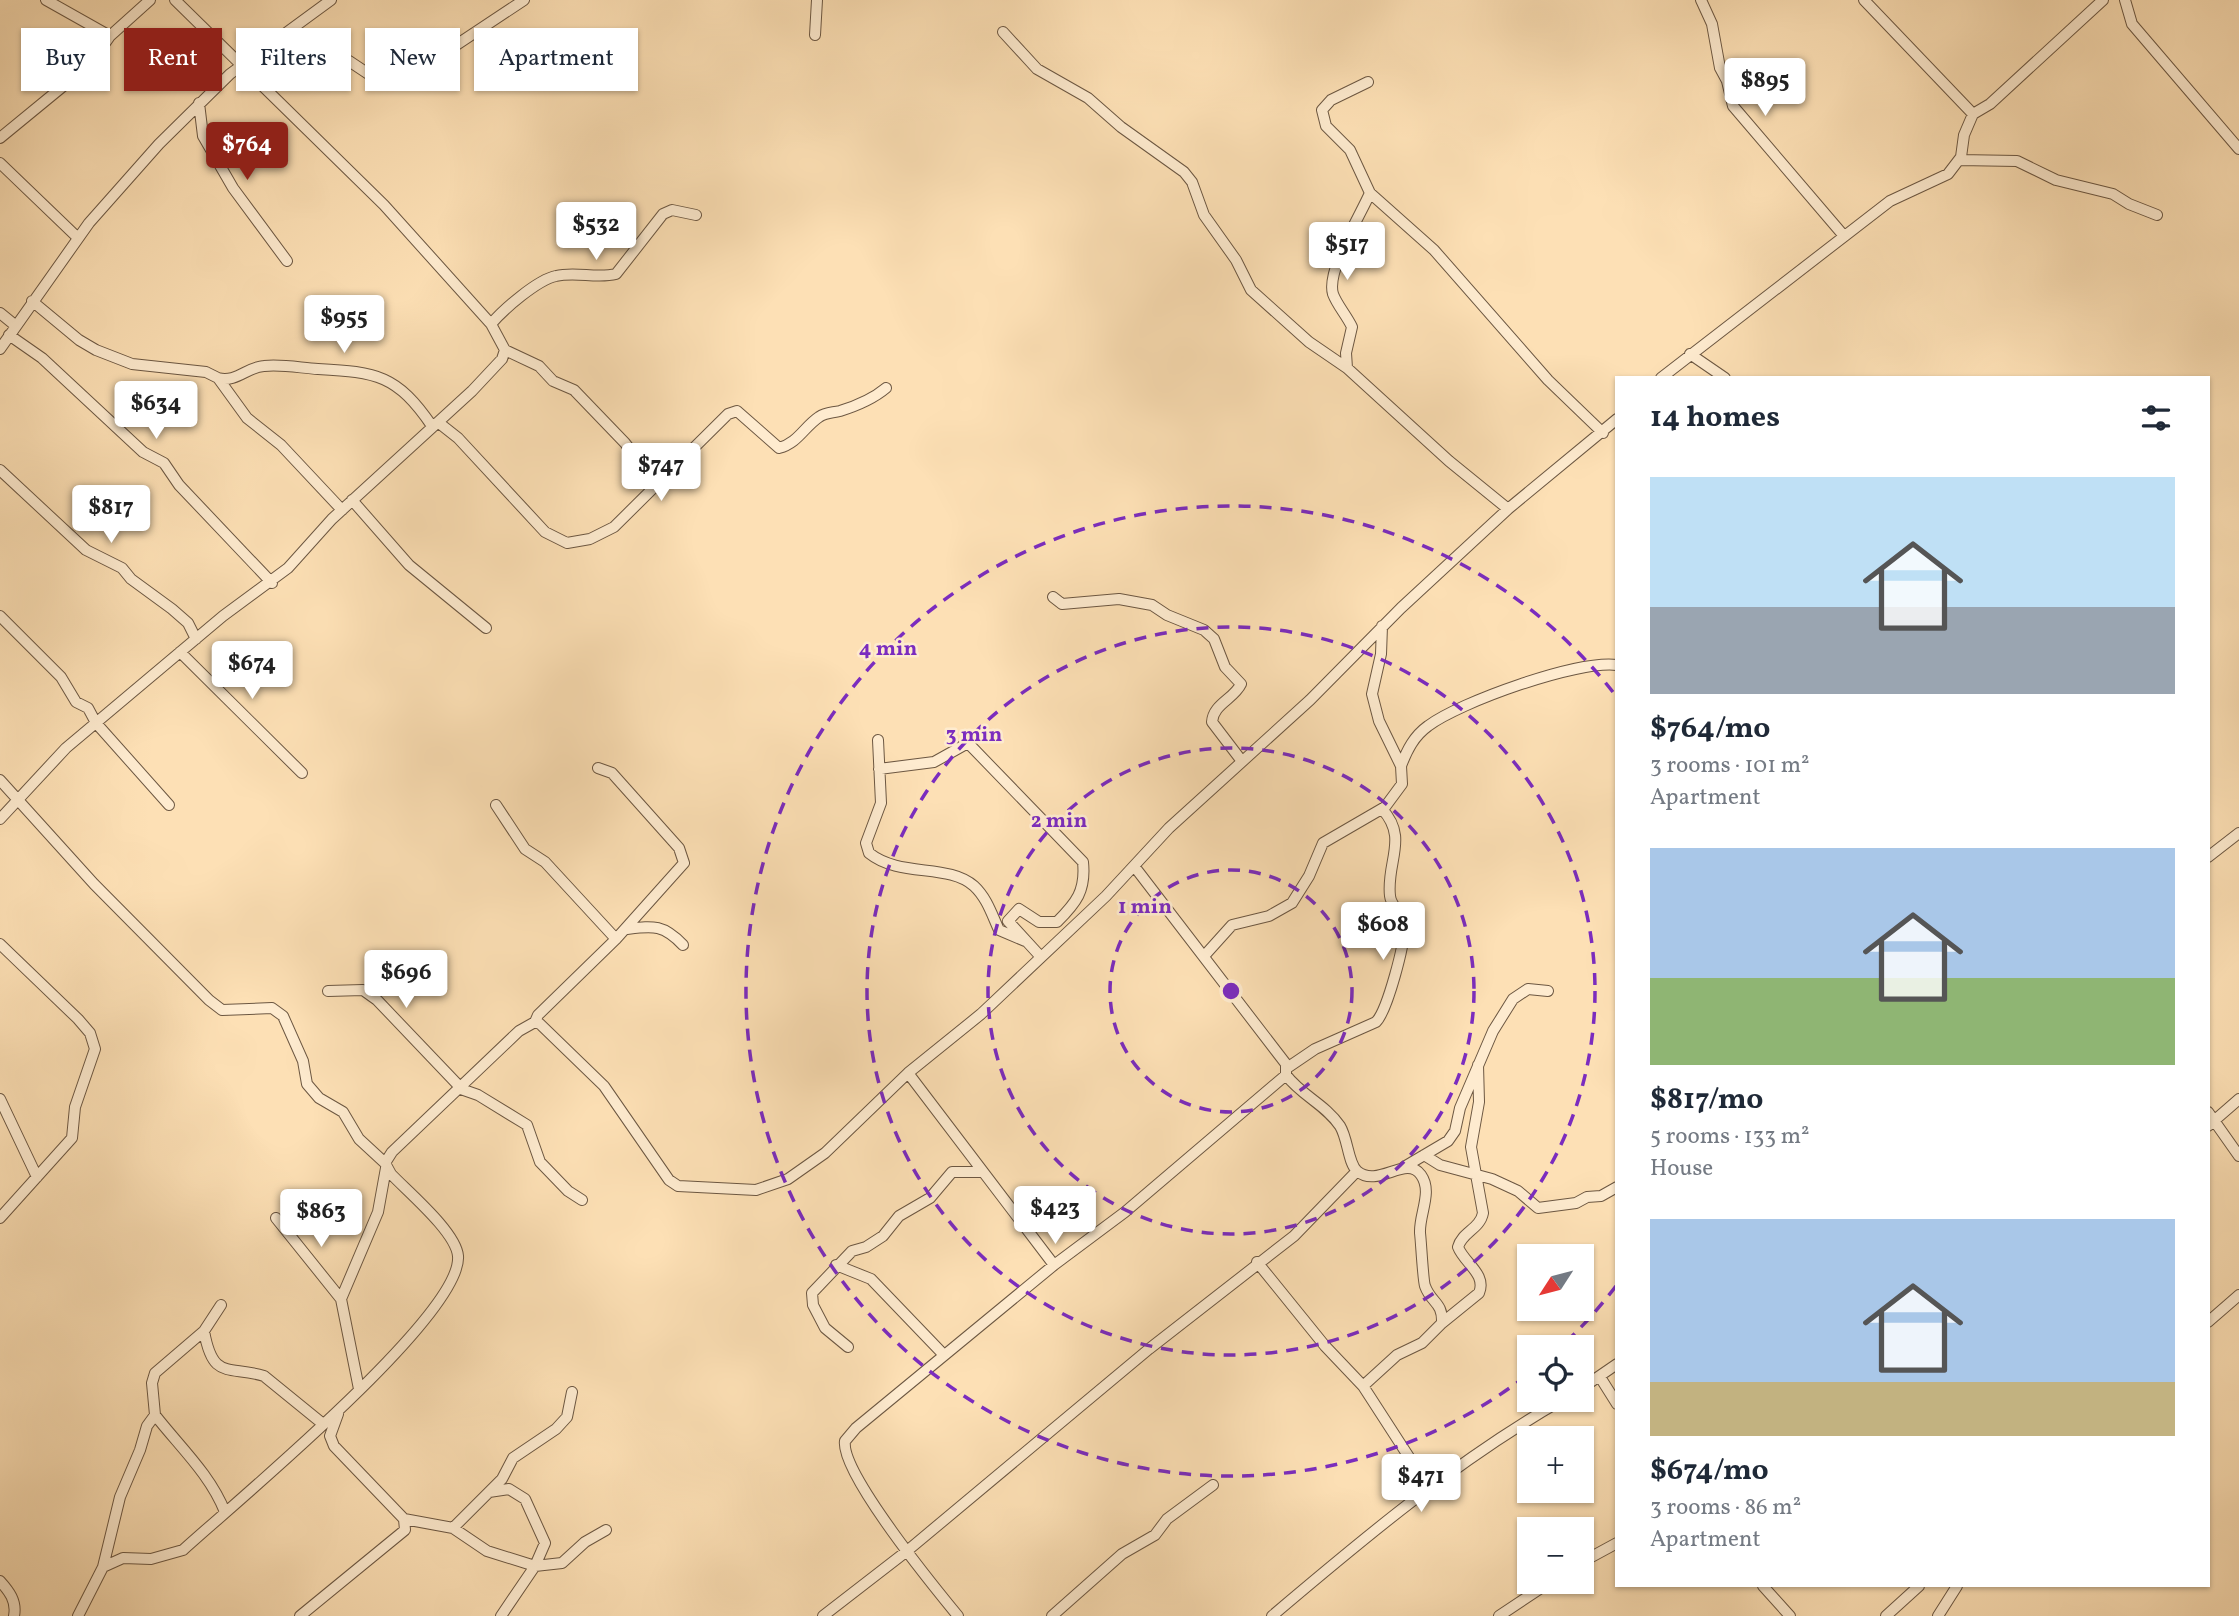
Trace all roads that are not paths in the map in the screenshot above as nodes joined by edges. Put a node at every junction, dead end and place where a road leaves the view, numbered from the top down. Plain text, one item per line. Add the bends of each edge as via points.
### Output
1 (46, 0) edge
2 (150, 0) edge
3 (175, 0) edge
4 (524, 0) edge
5 (817, 0) edge
6 (1702, 0) edge
7 (1864, 0) edge
8 (2103, 0) edge
9 (2125, 0) edge
10 (324, 2) edge
11 (96, 28) edge
12 (291, 28) edge
13 (1003, 32) dead end
14 (815, 35) dead end
15 (110, 36) edge
16 (351, 62) edge
17 (236, 63) edge
18 (236, 71) edge
19 (1368, 82) dead end
20 (57, 91) edge
21 (265, 91) edge
22 (199, 103) junction
23 (1973, 114) junction
24 (0, 138) edge
25 (2239, 149) edge
26 (1959, 160) junction
27 (0, 163) edge
28 (1370, 193) junction
29 (696, 215) dead end
30 (2157, 215) dead end
31 (1844, 236) junction
32 (78, 238) junction
33 (287, 261) dead end
34 (32, 301) junction
35 (0, 313) edge
36 (491, 324) junction
37 (12, 331) junction
38 (0, 349) edge
39 (506, 350) junction
40 (1690, 354) junction
41 (1346, 368) junction
42 (1663, 376) edge
43 (1722, 376) edge
44 (218, 378) junction
45 (886, 388) dead end
46 (1615, 421) edge
47 (436, 425) junction
48 (1603, 433) junction
49 (0, 470) edge
50 (657, 485) junction
51 (352, 500) junction
52 (1508, 509) junction
53 (342, 510) junction
54 (272, 583) junction
55 (1053, 597) dead end
56 (0, 616) edge
57 (1382, 626) junction
58 (486, 628) dead end
59 (196, 639) junction
60 (180, 652) junction
61 (1615, 664) edge
62 (96, 723) junction
63 (878, 740) dead end
64 (1241, 760) junction
65 (1401, 766) junction
66 (598, 768) dead end
67 (879, 769) junction
68 (302, 773) dead end
69 (0, 780) edge
70 (19, 799) junction
71 (170, 805) dead end
72 (496, 805) dead end
73 (1382, 809) junction
74 (0, 819) edge
75 (2239, 833) edge
76 (2210, 855) edge
77 (1134, 866) junction
78 (626, 929) junction
79 (616, 939) junction
80 (1029, 942) junction
81 (0, 944) edge
82 (683, 945) dead end
83 (1205, 955) junction
84 (1041, 957) junction
85 (328, 991) dead end
86 (1548, 991) dead end
87 (535, 1022) junction
88 (1478, 1065) junction
89 (1287, 1072) junction
90 (908, 1073) junction
91 (458, 1087) junction
92 (0, 1099) edge
93 (2239, 1099) edge
94 (2211, 1119) edge
95 (1424, 1155) junction
96 (2239, 1156) edge
97 (386, 1166) junction
98 (1404, 1167) junction
99 (1357, 1171) junction
100 (983, 1172) junction
101 (1475, 1175) junction
102 (37, 1177) junction
103 (1615, 1189) edge
104 (582, 1200) dead end
105 (0, 1218) edge
106 (276, 1218) dead end
107 (1257, 1262) junction
108 (836, 1265) junction
109 (1054, 1265) junction
110 (2239, 1295) edge
111 (341, 1299) junction
112 (220, 1306) dead end
113 (2210, 1320) edge
114 (1442, 1323) junction
115 (204, 1331) junction
116 (848, 1347) dead end
117 (943, 1354) junction
118 (1615, 1366) edge
119 (1600, 1377) junction
120 (1594, 1381) edge
121 (1363, 1386) junction
122 (359, 1389) junction
123 (572, 1392) dead end
124 (1615, 1401) edge
125 (341, 1408) junction
126 (1541, 1412) edge
127 (155, 1415) junction
128 (323, 1424) junction
129 (1213, 1485) dead end
130 (1430, 1488) junction
131 (487, 1493) junction
132 (225, 1511) junction
133 (404, 1519) junction
134 (453, 1528) junction
135 (606, 1530) dead end
136 (1615, 1544) edge
137 (907, 1551) junction
138 (1594, 1555) edge
139 (535, 1566) junction
140 (103, 1567) junction
141 (0, 1581) edge
142 (1764, 1587) edge
143 (1918, 1587) edge
144 (1956, 1587) edge
145 (1532, 1594) edge
146 (15, 1616) edge
147 (78, 1616) edge
148 (300, 1616) edge
149 (501, 1616) edge
150 (823, 1616) edge
151 (958, 1616) edge
152 (1052, 1616) edge
153 (1272, 1616) edge
154 (1499, 1616) edge
155 (1790, 1616) edge
156 (1886, 1616) edge
157 (1938, 1616) edge

1 - 11 street
2 - 15 street
3 - 17 street
4 - 16 street via 396,85 376,79
5 - 14 street
6 - 31 street via 1733,106
7 - 23 street
8 - 23 street via 1990,104
9 - 25 street via 2132,24
10 - 12 street
13 - 41 street via 1037,69 1088,98 1184,172 1204,215 1251,290
18 - 22 street
19 - 28 street via 1331,100 1322,110 1326,125 1350,150
20 - 24 street
21 - 36 street via 384,205
22 - 32 street
22 - 33 street via 202,136 233,188
23 - 26 street
26 - 30 street via 2017,161 2056,180 2113,194
26 - 31 street via 1948,174 1890,201
27 - 32 street
28 - 41 street via 1331,284 1352,327
28 - 48 street via 1434,250 1548,380
29 - 36 street via 663,214 616,274 555,276 506,306
31 - 40 street
32 - 34 street
34 - 37 street
34 - 44 street via 96,350 132,364 206,372
35 - 37 street
36 - 39 street
37 - 38 street
37 - 54 street via 143,452 164,463 179,485
39 - 47 street
39 - 50 street via 574,390 625,443
40 - 42 street
40 - 43 street
41 - 52 street
44 - 47 street via 226,380 265,366 379,375
44 - 53 street via 247,418 281,444
45 - 50 street via 875,397 817,418 791,445 779,448 745,415 737,411 728,414
46 - 48 street
47 - 50 street via 458,438 558,541 603,534
47 - 51 street
48 - 52 street
49 - 59 street via 86,550 122,568 188,623
51 - 53 street
51 - 58 street via 409,565
52 - 57 street
53 - 54 street
54 - 59 street
55 - 64 street via 1062,604 1119,599 1152,605 1204,630 1214,639 1225,667 1241,684 1218,707 1212,722
56 - 62 street via 61,677
57 - 64 street via 1310,700
57 - 65 street via 1372,694 1379,721
59 - 60 street
60 - 62 street
60 - 68 street
61 - 65 street via 1524,681 1458,710 1427,726 1409,745
62 - 70 street
62 - 71 street
63 - 67 street
64 - 77 street
65 - 73 street via 1402,784
66 - 78 street via 612,773 679,848 684,863
67 - 80 street via 881,803 866,843 869,853 905,870 957,877 986,901 999,930
67 - 80 street via 934,762 968,743 1083,862 1085,877 1079,900 1057,922 1039,922 1019,909 1010,917 1008,921
69 - 70 street
70 - 74 street
70 - 97 street via 94,884 209,1000 222,1010 272,1008 283,1016 303,1061 307,1084 319,1098 343,1112 359,1139
72 - 79 street via 525,849 545,862
73 - 83 street via 1323,843 1292,903 1269,916 1232,925
73 - 89 street via 1396,829 1390,897 1404,924 1394,980 1376,1022 1315,1049
75 - 76 street
77 - 83 street
77 - 84 street
78 - 79 street
78 - 82 street via 659,927
79 - 87 street
80 - 84 street
81 - 102 street via 78,1019 95,1049 75,1107 72,1138
83 - 89 street
84 - 90 street via 981,1014
85 - 91 street via 363,990 377,1000
86 - 88 street via 1528,989 1513,999
87 - 90 street via 604,1086 669,1180 688,1188 757,1190 788,1179 825,1153
87 - 91 street
88 - 95 street via 1455,1131 1448,1141
88 - 101 street via 1478,1120 1472,1132
89 - 99 street via 1298,1091 1332,1115 1344,1133
89 - 109 street via 1125,1212
90 - 100 street
91 - 97 street via 392,1152
91 - 104 street via 527,1125 540,1162
92 - 102 street
93 - 94 street
94 - 96 street
95 - 98 street
95 - 101 street
97 - 111 street via 378,1212
97 - 122 street via 449,1235 458,1259 433,1309
98 - 99 street via 1376,1177
98 - 114 street via 1422,1175 1426,1188 1421,1217 1424,1284 1441,1307
99 - 107 street via 1294,1236
100 - 108 street via 952,1172 930,1198 899,1216 883,1236 852,1251
100 - 109 street
101 - 103 street via 1518,1191 1538,1208 1576,1203
101 - 114 street via 1481,1223 1458,1247 1482,1286
102 - 105 street
106 - 111 street
107 - 121 street
107 - 137 street
108 - 116 street via 812,1293 813,1305 825,1328
108 - 117 street via 871,1279
109 - 117 street
110 - 113 street
111 - 122 street
112 - 115 street
114 - 121 street
115 - 127 street via 155,1373
115 - 128 street via 212,1360 222,1369 264,1376
117 - 137 street via 845,1441 848,1464
118 - 119 street
119 - 120 street
119 - 124 street
121 - 130 street
122 - 125 street
123 - 131 street via 567,1417 513,1458 502,1479
125 - 128 street
125 - 133 street via 330,1436 334,1446
126 - 130 street
127 - 132 street via 189,1452
127 - 140 street via 146,1426 120,1497
128 - 132 street
129 - 152 street via 1167,1519 1155,1535 1122,1554
130 - 153 street
131 - 134 street
131 - 139 street via 509,1489 525,1499 545,1543
132 - 140 street via 183,1550 151,1559 123,1558
133 - 134 street
133 - 148 street via 405,1530
134 - 139 street via 487,1551
135 - 139 street via 592,1536 562,1563
136 - 138 street
137 - 150 street
137 - 151 street
139 - 149 street
140 - 147 street
141 - 146 street via 10,1592
142 - 155 street
143 - 156 street
144 - 157 street
145 - 154 street

